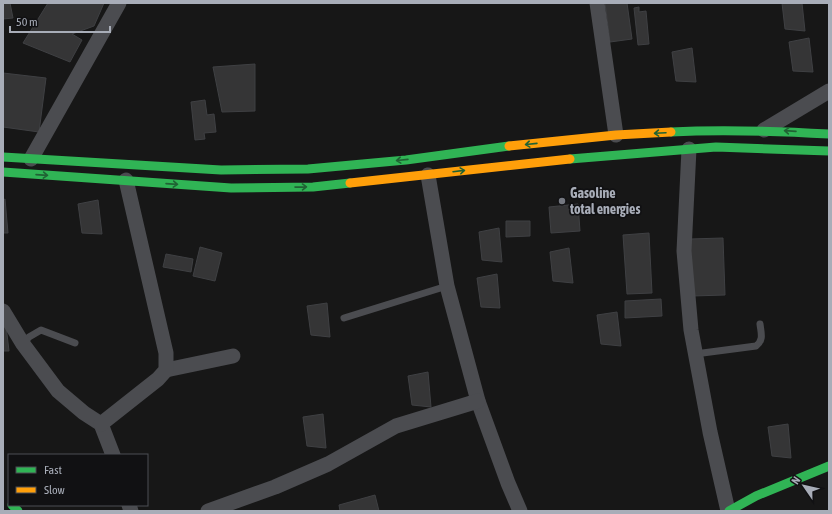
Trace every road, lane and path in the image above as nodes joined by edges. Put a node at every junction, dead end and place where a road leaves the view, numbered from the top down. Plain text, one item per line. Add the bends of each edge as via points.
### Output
1 (119, 3) edge
2 (597, 3) edge
3 (829, 91) edge
4 (764, 130) junction
5 (829, 134) edge
6 (616, 135) junction
7 (689, 149) junction
8 (829, 151) edge
9 (3, 157) edge
10 (31, 159) junction
11 (3, 172) edge
12 (428, 175) junction
13 (126, 180) junction
14 (448, 286) junction
15 (3, 311) edge
16 (344, 318) dead end
17 (760, 324) dead end
18 (75, 343) dead end
19 (23, 344) junction
20 (695, 354) junction
21 (233, 356) dead end
22 (166, 370) junction
23 (478, 401) junction
24 (101, 424) junction
25 (113, 454) edge
26 (829, 466) edge
27 (230, 507) edge
28 (208, 511) edge
29 (520, 511) edge
30 (729, 511) edge

1 - 10 street
2 - 6 street
3 - 4 street
5 -> 4 main road
4 -> 6 main road
6 -> 10 main road via 308,169 221,170
7 - 8 main road
12 -> 7 main road via 554,160
7 - 20 street via 684,251
9 - 10 main road
11 -> 13 main road
13 -> 12 main road via 231,188 313,187
12 - 14 street
13 - 22 street via 166,353
14 - 16 lane
14 - 23 street
15 - 19 street
17 - 20 lane via 762,339 756,346
18 - 19 lane via 41,330
19 - 24 street via 58,391
20 - 30 street
21 - 22 street
22 - 24 street via 158,380
23 - 27 street via 396,426 328,464
23 - 29 street
24 - 25 street
26 - 30 main road via 756,496
27 - 28 street

